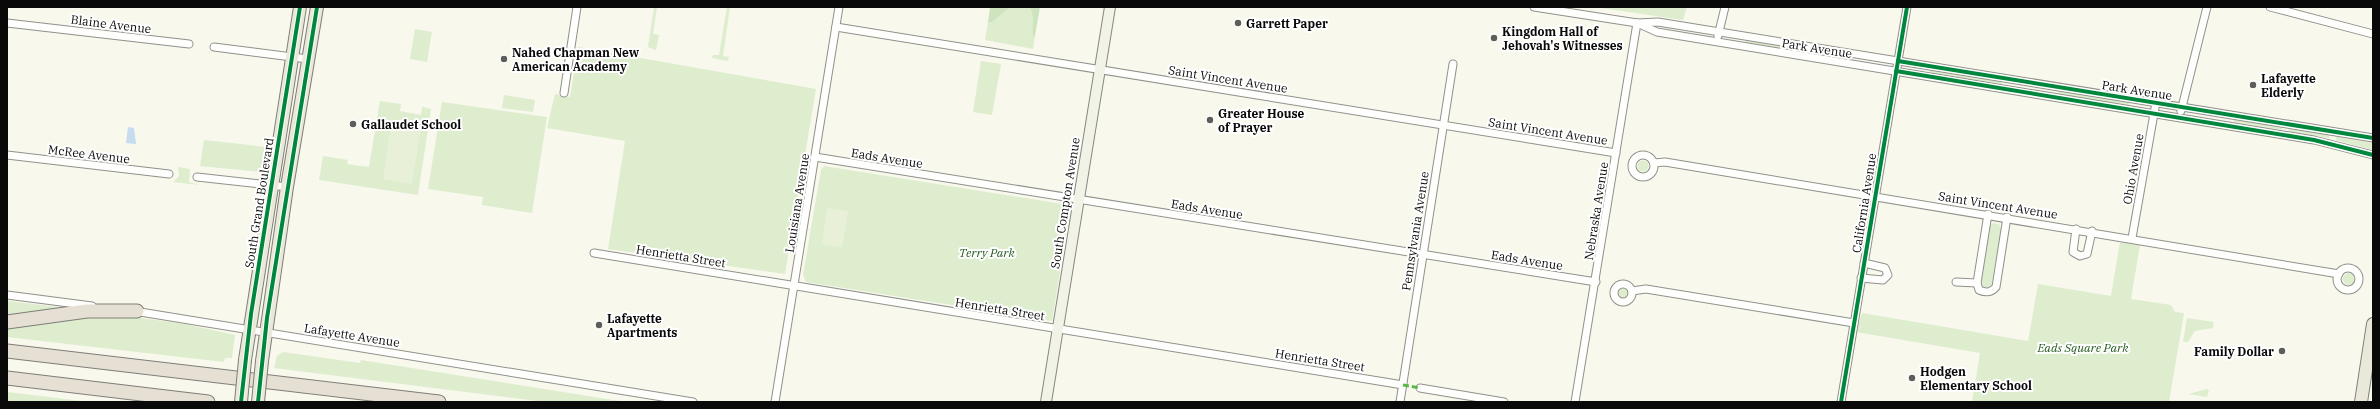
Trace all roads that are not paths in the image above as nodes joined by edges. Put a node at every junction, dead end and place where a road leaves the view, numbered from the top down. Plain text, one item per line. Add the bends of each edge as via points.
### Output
1 (300, 7) edge
2 (317, 7) edge
3 (577, 7) edge
4 (839, 7) edge
5 (1110, 7) edge
6 (1534, 7) edge
7 (1725, 7) edge
8 (1907, 7) edge
9 (2207, 7) edge
10 (2270, 7) edge
11 (1546, 8) edge
12 (7, 23) edge
13 (1637, 23) junction
14 (836, 27) junction
15 (1718, 32) junction
16 (2373, 34) edge
17 (1716, 42) junction
18 (189, 44) dead end
19 (214, 47) dead end
20 (292, 57) junction
21 (308, 59) junction
22 (1898, 62) junction
23 (1453, 64) dead end
24 (1100, 69) junction
25 (1896, 71) junction
26 (564, 93) dead end
27 (2156, 103) junction
28 (2182, 107) junction
29 (2154, 112) junction
30 (2180, 117) junction
31 (1444, 125) junction
32 (2373, 138) edge
33 (1616, 154) junction
34 (7, 155) edge
35 (2373, 156) edge
36 (815, 157) junction
37 (1654, 163) dead end
38 (169, 174) dead end
39 (197, 177) dead end
40 (272, 186) junction
41 (287, 188) junction
42 (1875, 196) junction
43 (1079, 200) junction
44 (1988, 214) junction
45 (2007, 217) junction
46 (2076, 229) junction
47 (2092, 231) junction
48 (2132, 238) junction
49 (594, 253) dead end
50 (1423, 255) junction
51 (1864, 264) junction
52 (2339, 274) dead end
53 (1861, 278) junction
54 (1596, 282) junction
55 (1956, 282) dead end
56 (1977, 283) junction
57 (794, 286) junction
58 (1632, 291) dead end
59 (7, 295) edge
60 (137, 311) junction
61 (7, 322) edge
62 (1854, 322) junction
63 (2373, 324) edge
64 (1058, 329) junction
65 (249, 330) junction
66 (265, 332) junction
67 (7, 351) edge
68 (7, 378) edge
69 (1403, 385) junction
70 (1420, 388) dead end
71 (208, 402) edge
72 (241, 402) edge
73 (258, 402) edge
74 (439, 402) edge
75 (693, 402) edge
76 (775, 402) edge
77 (1046, 402) edge
78 (1400, 402) edge
79 (1504, 402) edge
80 (1575, 402) edge
81 (1841, 402) edge
82 (2360, 402) edge

1 - 20 main road, South Grand Boulevard
2 - 21 main road, South Grand Boulevard
3 - 26 street
4 - 14 street, Louisiana Avenue
5 - 24 main road, South Compton Avenue
6 - 11 street, Park Avenue
7 - 15 street
8 - 22 street, California Avenue
9 - 28 street
10 - 16 street
11 - 13 street, Park Avenue
12 - 18 street, Blaine Avenue
13 - 15 street, Park Avenue via 1658,22
13 - 17 street, Park Avenue via 1656,32
13 - 33 street, Nebraska Avenue
14 - 24 street, Saint Vincent Avenue
14 - 36 street, Louisiana Avenue
15 - 17 street
15 - 22 street, Park Avenue
17 - 25 street, Park Avenue
19 - 20 street
20 - 21 street
20 - 40 main road, South Grand Boulevard
21 - 41 main road, South Grand Boulevard
22 - 25 street, California Avenue
22 - 27 street, Park Avenue
23 - 31 street, Pennsylvania Avenue
24 - 31 street, Saint Vincent Avenue
24 - 43 main road, South Compton Avenue
25 - 29 street, Park Avenue
25 - 42 street, California Avenue
27 - 28 street, Park Avenue
27 - 29 street, Ohio Avenue
28 - 30 street
28 - 32 street, Park Avenue
29 - 30 street, Park Avenue
29 - 48 street, Ohio Avenue
30 - 35 street, Park Avenue via 2314,140
31 - 33 street, Saint Vincent Avenue
31 - 50 street, Pennsylvania Avenue
33 - 54 street, Nebraska Avenue
34 - 38 street, McRee Avenue
36 - 43 street, Eads Avenue
36 - 57 street, Louisiana Avenue
37 - 42 street, Saint Vincent Avenue via 1665,162
39 - 40 street
40 - 41 street
40 - 65 main road, South Grand Boulevard
41 - 66 main road, South Grand Boulevard
42 - 44 street, Saint Vincent Avenue
42 - 51 street, California Avenue
43 - 50 street, Eads Avenue
43 - 64 main road, South Compton Avenue
44 - 45 street, Saint Vincent Avenue
44 - 56 street
45 - 46 street, Saint Vincent Avenue
45 - 56 street via 1996,287 1984,292 1979,290
46 - 47 street, Saint Vincent Avenue
46 - 47 street via 2073,252 2080,256 2087,254
47 - 48 street, Saint Vincent Avenue
48 - 52 street, Saint Vincent Avenue
49 - 57 street, Henrietta Street
50 - 54 street, Eads Avenue
50 - 69 street, Pennsylvania Avenue
51 - 53 street, California Avenue
51 - 53 street via 1882,267 1888,271 1888,275 1883,280
53 - 62 street, California Avenue
54 - 80 street, Nebraska Avenue
55 - 56 street
57 - 64 street, Henrietta Street
57 - 76 street, Louisiana Avenue
58 - 62 street via 1646,289
59 - 60 street, Lafayette Avenue
60 - 61 highway via 87,311
60 - 65 street, Lafayette Avenue
62 - 81 street, California Avenue
63 - 82 main road
64 - 69 street, Henrietta Street
64 - 77 main road, South Compton Avenue
65 - 66 street, Lafayette Avenue
65 - 72 main road, South Grand Boulevard, bridge
66 - 73 main road, South Grand Boulevard, bridge
66 - 75 street, Lafayette Avenue
67 - 74 highway
68 - 71 highway
69 - 78 street, Pennsylvania Avenue
70 - 79 street

